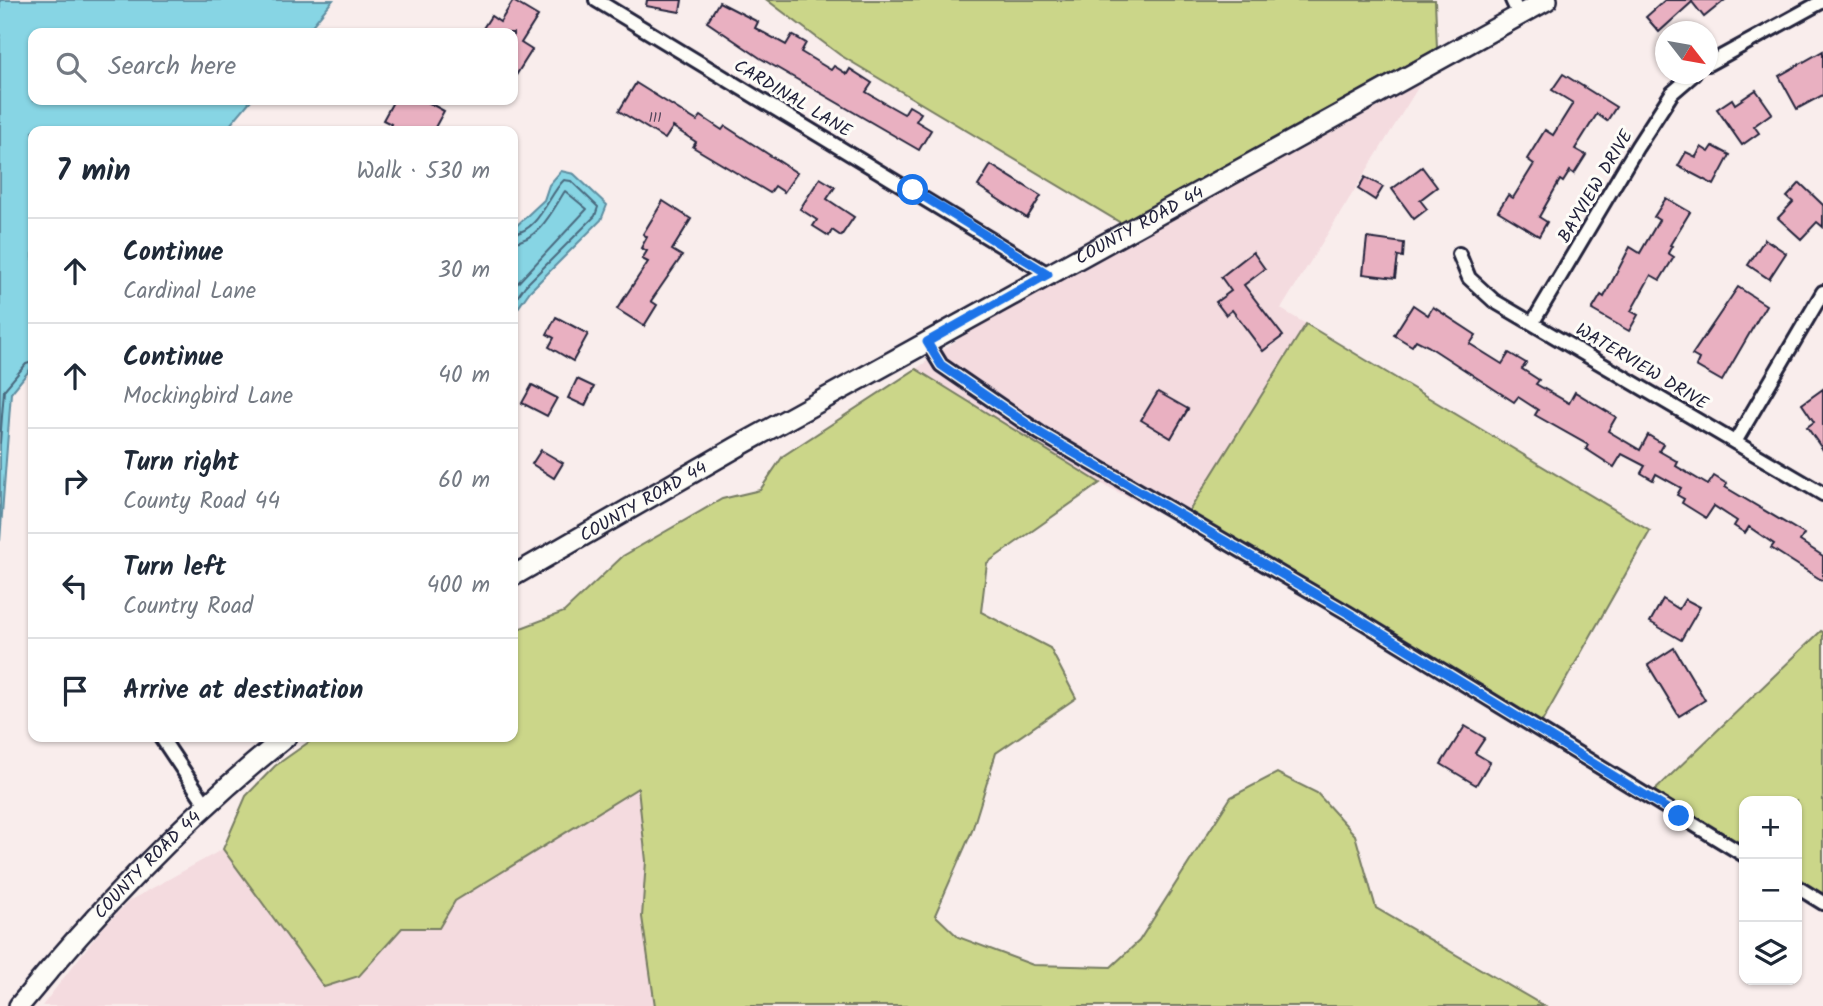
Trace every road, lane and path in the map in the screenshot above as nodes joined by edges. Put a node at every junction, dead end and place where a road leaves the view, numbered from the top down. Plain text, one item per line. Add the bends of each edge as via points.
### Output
1 (596, 0) edge
2 (1547, 0) edge
3 (1823, 1) edge
4 (1516, 8) edge
5 (1718, 58) edge
6 (1682, 84) edge
7 (1459, 254) dead end
8 (1048, 274) junction
9 (1823, 292) edge
10 (1533, 322) junction
11 (927, 342) junction
12 (1735, 442) junction
13 (1823, 494) edge
14 (518, 573) edge
15 (164, 742) edge
16 (280, 742) edge
17 (206, 806) junction
18 (1739, 852) edge
19 (1802, 890) edge
20 (1823, 903) edge
21 (19, 1006) edge

1 - 8 street, CARDINAL LANE
2 - 4 main road, COUNTY ROAD 44
3 - 5 street
4 - 8 main road, COUNTY ROAD 44
6 - 10 street, BAYVIEW DRIVE via 1637,147
7 - 10 street, WATERVIEW DRIVE via 1480,290
8 - 11 main road, COUNTY ROAD 44
9 - 12 street
10 - 12 street, WATERVIEW DRIVE
11 - 14 main road, COUNTY ROAD 44
11 - 18 street via 941,365 1040,433 1348,613
12 - 13 street, WATERVIEW DRIVE
15 - 17 street
16 - 17 main road, COUNTY ROAD 44
17 - 21 main road, COUNTY ROAD 44 via 147,862
19 - 20 street

